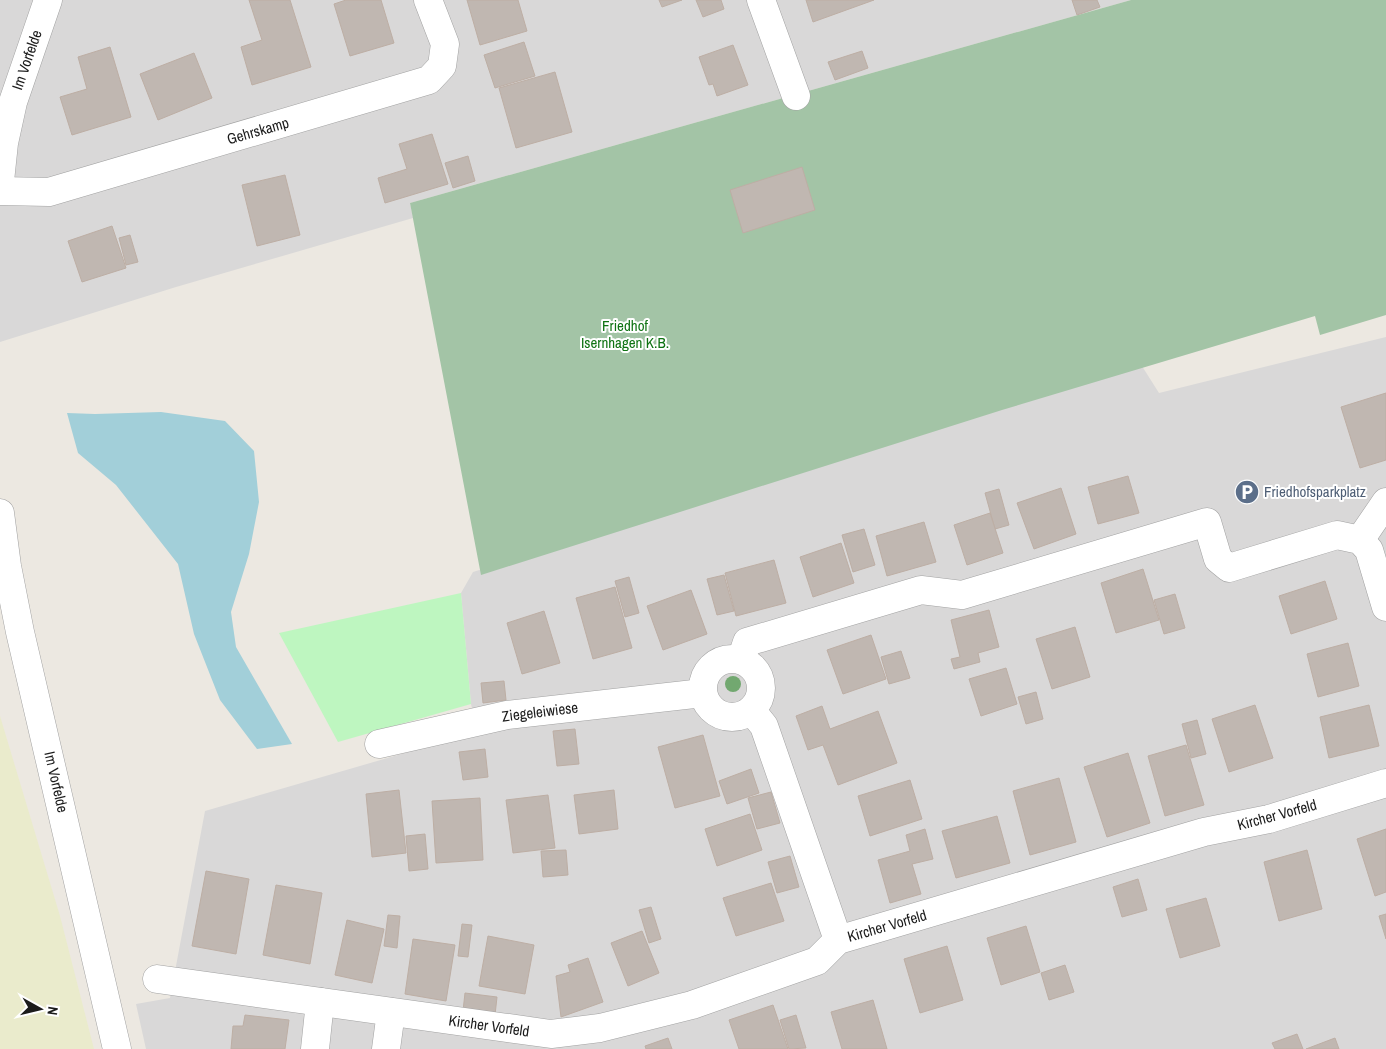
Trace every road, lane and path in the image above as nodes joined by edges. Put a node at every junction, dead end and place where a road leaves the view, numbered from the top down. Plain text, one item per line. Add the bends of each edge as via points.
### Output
1 (48, 0) edge
2 (428, 0) edge
3 (761, 0) edge
4 (796, 96) dead end
5 (0, 180) edge
6 (0, 191) edge
7 (1386, 502) edge
8 (0, 513) edge
9 (1360, 540) junction
10 (1386, 607) edge
11 (741, 660) junction
12 (703, 693) junction
13 (752, 711) junction
14 (379, 744) dead end
15 (1386, 783) edge
16 (838, 940) junction
17 (157, 979) dead end
18 (320, 1002) junction
19 (391, 1012) junction
20 (117, 1049) edge
21 (315, 1049) edge
22 (386, 1049) edge

1 - 5 street, Im Vorfelde via 13,102
2 - 6 street, Gehrskamp via 445,44 442,66 429,80 49,192
3 - 4 street
7 - 9 street
8 - 20 street, Im Vorfelde via 20,632
9 - 10 street via 1369,550
9 - 11 street via 1337,535 1230,568 1218,559 1207,522 962,595 921,590 747,642
11 - 12 street via 726,659 711,667 704,679
11 - 13 street via 756,670 761,682 760,698
12 - 13 street via 710,708 723,717 735,718
12 - 14 street, Ziegeleiwiese via 507,715
13 - 16 street via 764,726
15 - 16 street, Kircher Vorfeld via 1269,819 1204,832
16 - 19 street, Kircher Vorfeld via 817,961 692,1005 600,1028 551,1034
17 - 18 street, Kircher Vorfeld
18 - 19 street, Kircher Vorfeld
18 - 21 street
19 - 22 street

